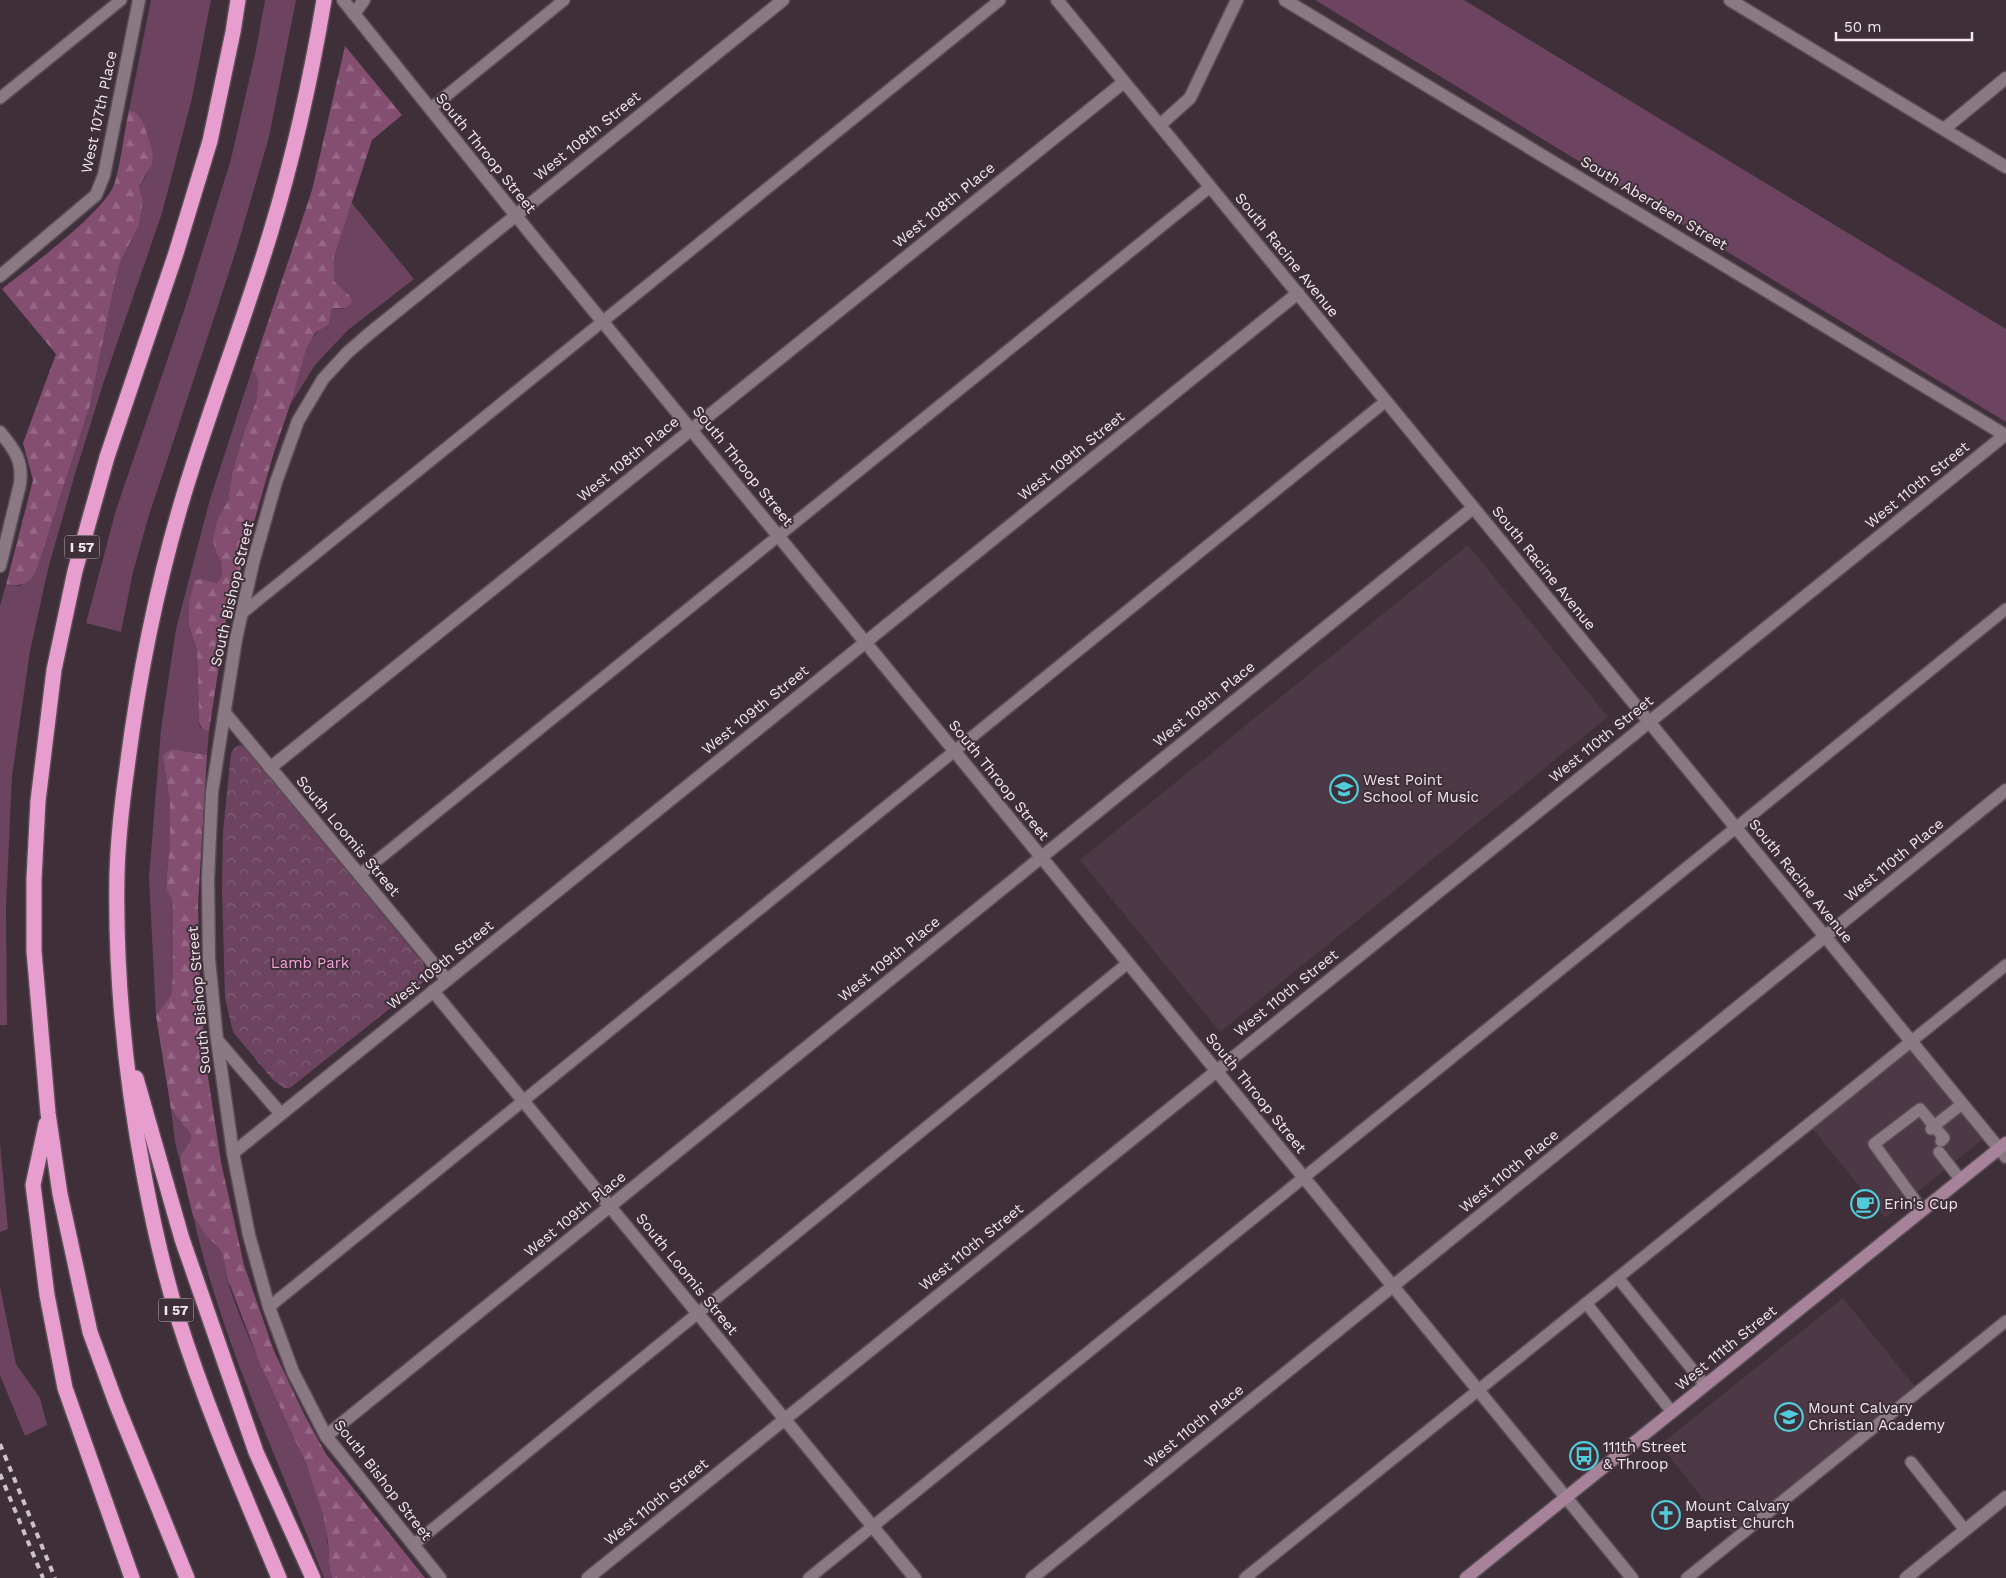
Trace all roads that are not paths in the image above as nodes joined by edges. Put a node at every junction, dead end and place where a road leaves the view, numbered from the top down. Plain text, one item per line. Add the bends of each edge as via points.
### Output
1 (121, 0) edge
2 (140, 0) edge
3 (238, 0) edge
4 (324, 0) edge
5 (343, 0) edge
6 (364, 0) edge
7 (564, 0) edge
8 (784, 0) edge
9 (1000, 0) edge
10 (1057, 0) edge
11 (1237, 0) edge
12 (1285, 0) edge
13 (1730, 0) edge
14 (353, 12) junction
15 (2006, 78) edge
16 (1124, 82) junction
17 (0, 98) edge
18 (430, 109) junction
19 (1160, 125) junction
20 (1944, 129) junction
21 (2006, 167) edge
22 (1210, 187) junction
23 (515, 214) junction
24 (0, 276) edge
25 (1298, 293) junction
26 (603, 322) junction
27 (323, 379) joint
28 (1386, 401) junction
29 (692, 430) junction
30 (0, 432) edge
31 (2005, 435) edge
32 (1473, 508) junction
33 (779, 536) junction
34 (0, 566) edge
35 (2006, 609) edge
36 (241, 614) junction
37 (866, 642) junction
38 (224, 714) junction
39 (1648, 721) junction
40 (954, 751) junction
41 (270, 768) junction
42 (2006, 790) edge
43 (1736, 828) junction
44 (1041, 857) junction
45 (359, 875) junction
46 (1825, 937) junction
47 (1128, 963) junction
48 (2006, 965) edge
49 (447, 980) junction
50 (433, 991) junction
51 (122, 1028) junction
52 (217, 1040) junction
53 (1911, 1042) junction
54 (1216, 1070) junction
55 (523, 1100) junction
56 (1962, 1104) junction
57 (48, 1113) junction
58 (281, 1114) junction
59 (1933, 1128) junction
60 (2004, 1149) edge
61 (233, 1153) junction
62 (1304, 1177) junction
63 (1960, 1180) junction
64 (610, 1206) junction
65 (1922, 1210) junction
66 (1618, 1278) junction
67 (1393, 1286) junction
68 (1586, 1303) junction
69 (269, 1307) junction
70 (698, 1313) junction
71 (2006, 1321) edge
72 (1705, 1385) junction
73 (1478, 1390) junction
74 (1672, 1412) junction
75 (784, 1419) junction
76 (326, 1436) junction
77 (1912, 1462) dead end
78 (2006, 1497) edge
79 (1566, 1498) junction
80 (872, 1527) junction
81 (1966, 1530) junction
82 (413, 1545) junction
83 (132, 1578) edge
84 (187, 1578) edge
85 (278, 1578) edge
86 (313, 1578) edge
87 (440, 1578) edge
88 (588, 1578) edge
89 (809, 1578) edge
90 (914, 1578) edge
91 (1032, 1578) edge
92 (1245, 1578) edge
93 (1466, 1578) edge
94 (1632, 1578) edge
95 (1687, 1578) edge
96 (1906, 1578) edge

1 - 17 lane
2 - 24 street, West 107th Place via 104,175 96,195
3 - 57 highway, I 57 via 210,141 107,457 75,571 54,670 38,801 34,879 34,951
4 - 51 highway, I 57 via 294,151 270,235 180,508 146,648 132,724 117,871
5 - 14 street, South Throop Street
6 - 14 street
7 - 18 lane
8 - 23 street, West 108th Street
9 - 26 lane
10 - 16 street, South Racine Avenue
11 - 19 street via 1190,98
12 - 31 street, South Aberdeen Street
13 - 20 street
14 - 18 street, South Throop Street
15 - 20 street
16 - 19 street, South Racine Avenue
16 - 29 street, West 108th Place
18 - 23 street, South Throop Street
19 - 22 street, South Racine Avenue
20 - 21 street
22 - 25 street, South Racine Avenue
22 - 33 lane
23 - 26 street, South Throop Street
23 - 27 street, West 108th Street via 370,332
25 - 28 street, South Racine Avenue
25 - 37 street, West 109th Street
26 - 29 street, South Throop Street
26 - 36 lane
27 - 36 street, South Bishop Street via 298,421 276,482
28 - 32 street, South Racine Avenue
28 - 40 lane
29 - 33 street, South Throop Street
29 - 41 street, West 108th Place
30 - 34 street via 18,457 22,472
31 - 39 street, West 110th Street
32 - 39 street, South Racine Avenue
32 - 44 street, West 109th Place
33 - 37 street, South Throop Street
33 - 45 lane
35 - 43 lane
36 - 38 street, South Bishop Street
37 - 40 street, South Throop Street
37 - 49 street, West 109th Street
38 - 41 street, South Loomis Street
38 - 52 street, South Bishop Street via 212,792 208,879 209,959
39 - 43 street, South Racine Avenue
39 - 54 street, West 110th Street
40 - 44 street, South Throop Street
40 - 55 lane
41 - 45 street, South Loomis Street
42 - 46 street, West 110th Place
43 - 46 street, South Racine Avenue
43 - 62 lane
44 - 47 street, South Throop Street
44 - 64 street, West 109th Place
45 - 49 street, South Loomis Street
46 - 53 street, South Racine Avenue
46 - 67 street, West 110th Place
47 - 54 street, South Throop Street
47 - 70 lane
48 - 53 lane
49 - 50 street, West 109th Street
50 - 55 street, South Loomis Street
50 - 58 street, West 109th Street
51 - 85 highway, I 57 via 153,1222 177,1315 210,1412
51 - 86 highway via 182,1239 256,1452
52 - 58 street
52 - 61 street, South Bishop Street
53 - 56 street, South Racine Avenue
53 - 66 lane
54 - 62 street, South Throop Street
54 - 75 street, West 110th Street
55 - 64 street, South Loomis Street
55 - 69 lane
56 - 59 lane
56 - 60 street, South Racine Avenue
57 - 83 highway via 33,1185 47,1295 65,1388
57 - 84 highway, I 57 via 60,1194 90,1332
58 - 61 street, West 109th Street
59 - 63 lane via 1944,1138 1940,1146
59 - 65 lane via 1920,1109 1874,1144 1890,1161
60 - 63 main road, West 111th Street
61 - 69 street, South Bishop Street via 249,1235
62 - 67 street, South Throop Street
62 - 80 lane
63 - 65 main road, West 111th Street
64 - 70 street, South Loomis Street
64 - 76 street, West 109th Place
65 - 72 main road, West 111th Street
66 - 68 lane
66 - 72 lane
67 - 73 street, South Throop Street
67 - 91 street, West 110th Place
68 - 73 lane
68 - 74 lane
69 - 76 street, South Bishop Street via 293,1372
70 - 75 street, South Loomis Street
70 - 82 lane
71 - 95 lane
72 - 74 main road, West 111th Street
73 - 79 street, South Throop Street
73 - 92 lane
74 - 79 main road, West 111th Street
75 - 80 street, South Loomis Street
75 - 88 street, West 110th Street
76 - 82 street, South Bishop Street
77 - 81 lane
78 - 81 street
79 - 93 main road, West 111th Street
79 - 94 street, South Throop Street
80 - 89 lane
80 - 90 street, South Loomis Street
81 - 96 street
82 - 87 street, South Bishop Street

